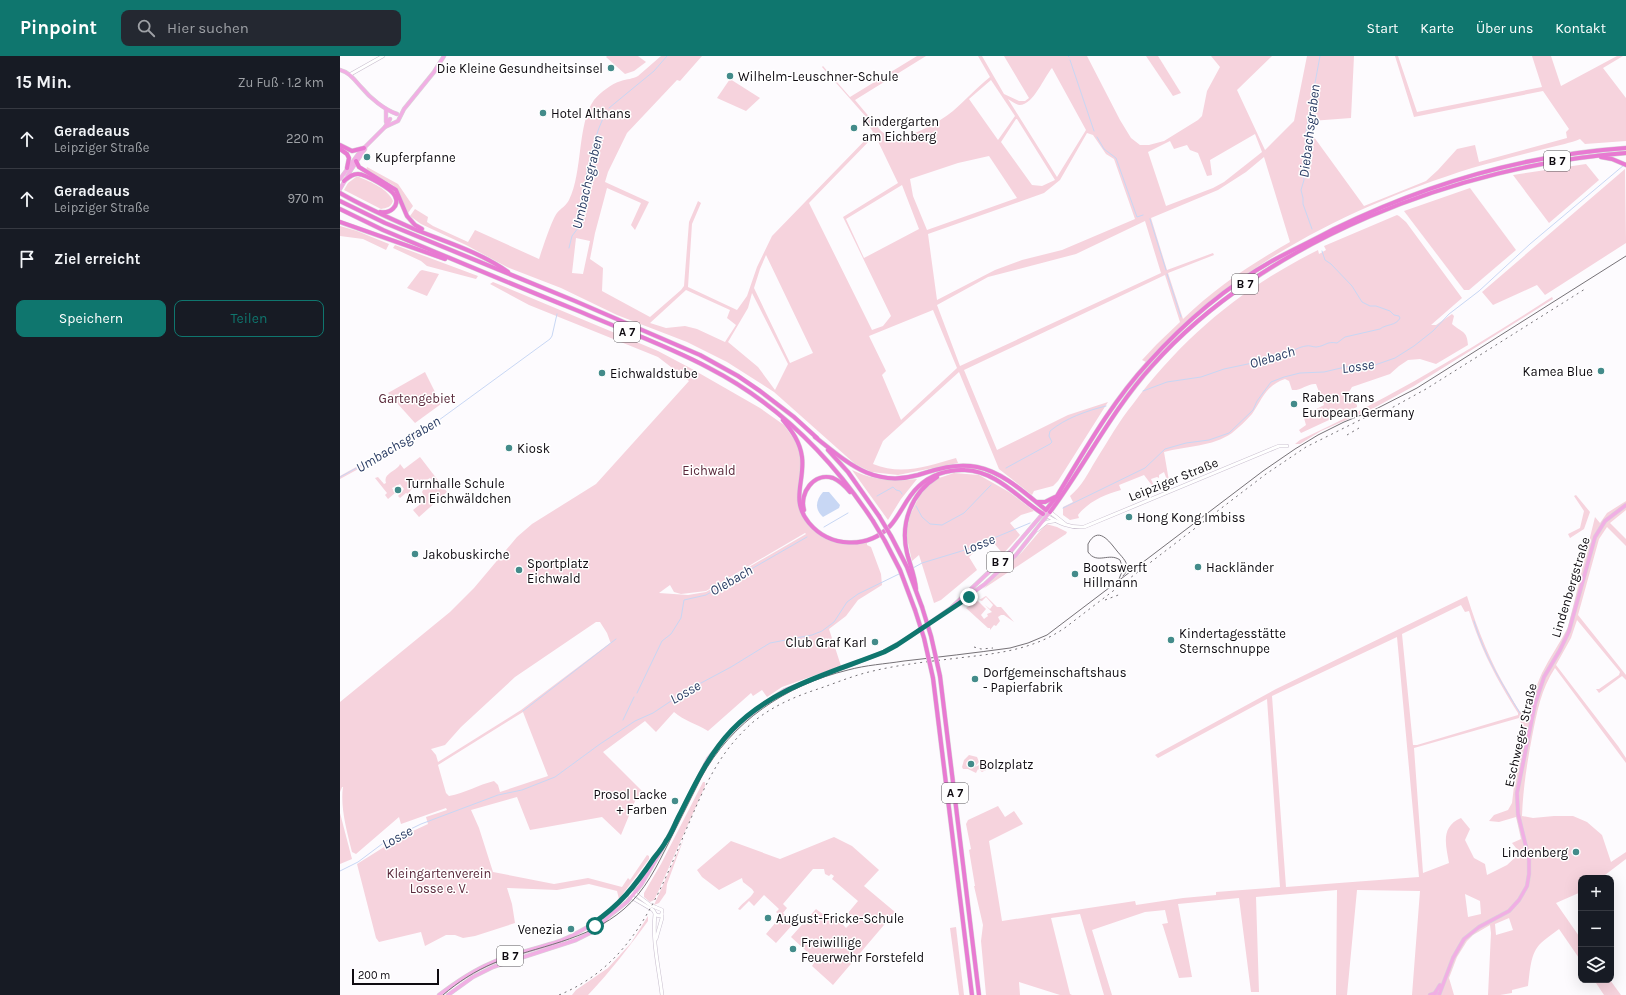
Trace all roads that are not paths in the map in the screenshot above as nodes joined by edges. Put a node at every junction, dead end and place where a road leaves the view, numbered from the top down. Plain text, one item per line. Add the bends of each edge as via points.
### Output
1 (383, 56) edge
2 (444, 56) edge
3 (340, 70) edge
4 (351, 74) junction
5 (381, 105) junction
6 (404, 109) junction
7 (386, 110) junction
8 (396, 113) junction
9 (399, 118) junction
10 (391, 119) junction
11 (385, 127) junction
12 (340, 145) edge
13 (366, 146) junction
14 (1626, 148) edge
15 (340, 149) edge
16 (1626, 154) edge
17 (1592, 156) junction
18 (356, 161) junction
19 (1626, 166) edge
20 (347, 168) junction
21 (342, 180) edge
22 (340, 188) edge
23 (340, 193) edge
24 (340, 200) edge
25 (340, 209) edge
26 (376, 212) junction
27 (340, 222) edge
28 (433, 236) junction
29 (469, 266) junction
30 (515, 277) junction
31 (778, 413) junction
32 (815, 436) junction
33 (1288, 446) dead end
34 (948, 469) junction
35 (1057, 496) junction
36 (1036, 502) junction
37 (863, 505) junction
38 (1626, 505) edge
39 (1048, 513) junction
40 (1043, 514) junction
41 (1056, 522) junction
42 (1066, 525) junction
43 (1036, 531) junction
44 (914, 580) junction
45 (952, 607) junction
46 (1553, 662) joint
47 (632, 892) junction
48 (631, 897) junction
49 (657, 908) junction
50 (655, 913) junction
51 (662, 914) junction
52 (592, 924) junction
53 (596, 930) junction
54 (656, 940) junction
55 (1438, 994) edge
56 (439, 995) edge
57 (448, 995) edge
58 (662, 995) edge
59 (972, 995) edge
60 (979, 995) edge
61 (1430, 995) edge

1 - 4 street
2 - 6 main road
3 - 4 main road
4 - 5 main road
5 - 7 main road
5 - 8 main road
6 - 8 main road
6 - 9 main road
7 - 10 main road
7 - 11 main road
8 - 9 main road
8 - 10 main road
9 - 10 main road via 397,122
10 - 11 main road
11 - 13 main road
12 - 13 highway via 352,151
13 - 18 main road
13 - 20 main road
14 - 35 highway, B 7 via 1519,163 1445,183 1369,212 1271,262 1240,282 1186,324 1148,363 1116,403
15 - 20 highway via 349,158
16 - 17 highway, B 7
17 - 19 highway via 1609,158
17 - 39 highway, B 7 via 1544,163 1452,186 1374,215 1306,248 1242,286 1189,328 1151,366
18 - 21 main road
18 - 28 highway via 359,167 396,190 409,220
20 - 21 main road
21 - 22 main road
21 - 26 highway via 361,174 393,193 396,201 394,209 386,213
23 - 26 highway
24 - 30 highway, A 7 via 385,223
25 - 29 highway, A 7
26 - 28 highway
27 - 29 highway
28 - 30 highway via 486,258
29 - 31 highway, A 7 via 690,359 734,382
30 - 32 highway, A 7 via 712,361 771,398
31 - 34 highway via 795,436 800,448 802,464 798,496 802,512 816,530 832,540 845,543 859,542 880,534 893,522 918,487
31 - 37 highway, A 7 via 818,450
32 - 34 highway via 854,467 876,476 895,479
32 - 44 highway, A 7, bridge via 848,472 879,516
33 - 42 street, Leipziger Straße via 1279,446 1091,524 1076,528
34 - 36 highway via 966,465 985,469 1006,480
34 - 37 highway via 920,481 886,527 863,540 841,540 821,532 806,515 804,492 811,483 821,478 829,478 842,484
34 - 40 highway via 977,472 990,477 1004,484
34 - 44 highway via 926,485 911,507 905,529 907,554
35 - 36 highway via 1046,502
35 - 39 highway, B 7
36 - 39 highway
37 - 59 highway, A 7, bridge via 885,541 904,582 924,638 933,678
38 - 46 main road, Lindenbergstraße via 1605,521 1595,537 1569,631
39 - 40 main road
39 - 41 street, Leipziger Straße
39 - 42 street
39 - 43 main road, B 7
40 - 45 main road, B 7 via 1011,551
41 - 42 street, Leipziger Straße
41 - 43 street via 1047,522
43 - 45 main road, B 7 via 1012,559 985,584
44 - 60 highway, A 7, bridge via 940,676
45 - 47 main road, B 7 via 884,652 775,696 732,730 708,759 666,841
46 - 55 main road, Eschweger Straße via 1537,697 1518,786 1518,809 1529,859 1528,883 1512,908 1467,936 1457,950
47 - 48 main road, B 7
47 - 49 street
47 - 52 main road, B 7
48 - 50 street
48 - 53 main road, B 7
49 - 50 street
49 - 51 street via 662,910
50 - 51 street via 658,916
50 - 54 street
51 - 54 street
52 - 53 main road
52 - 56 main road, B 7 via 560,940 491,963 463,977
53 - 57 main road, B 7 via 576,940 493,967 473,976
54 - 58 street
55 - 61 main road

